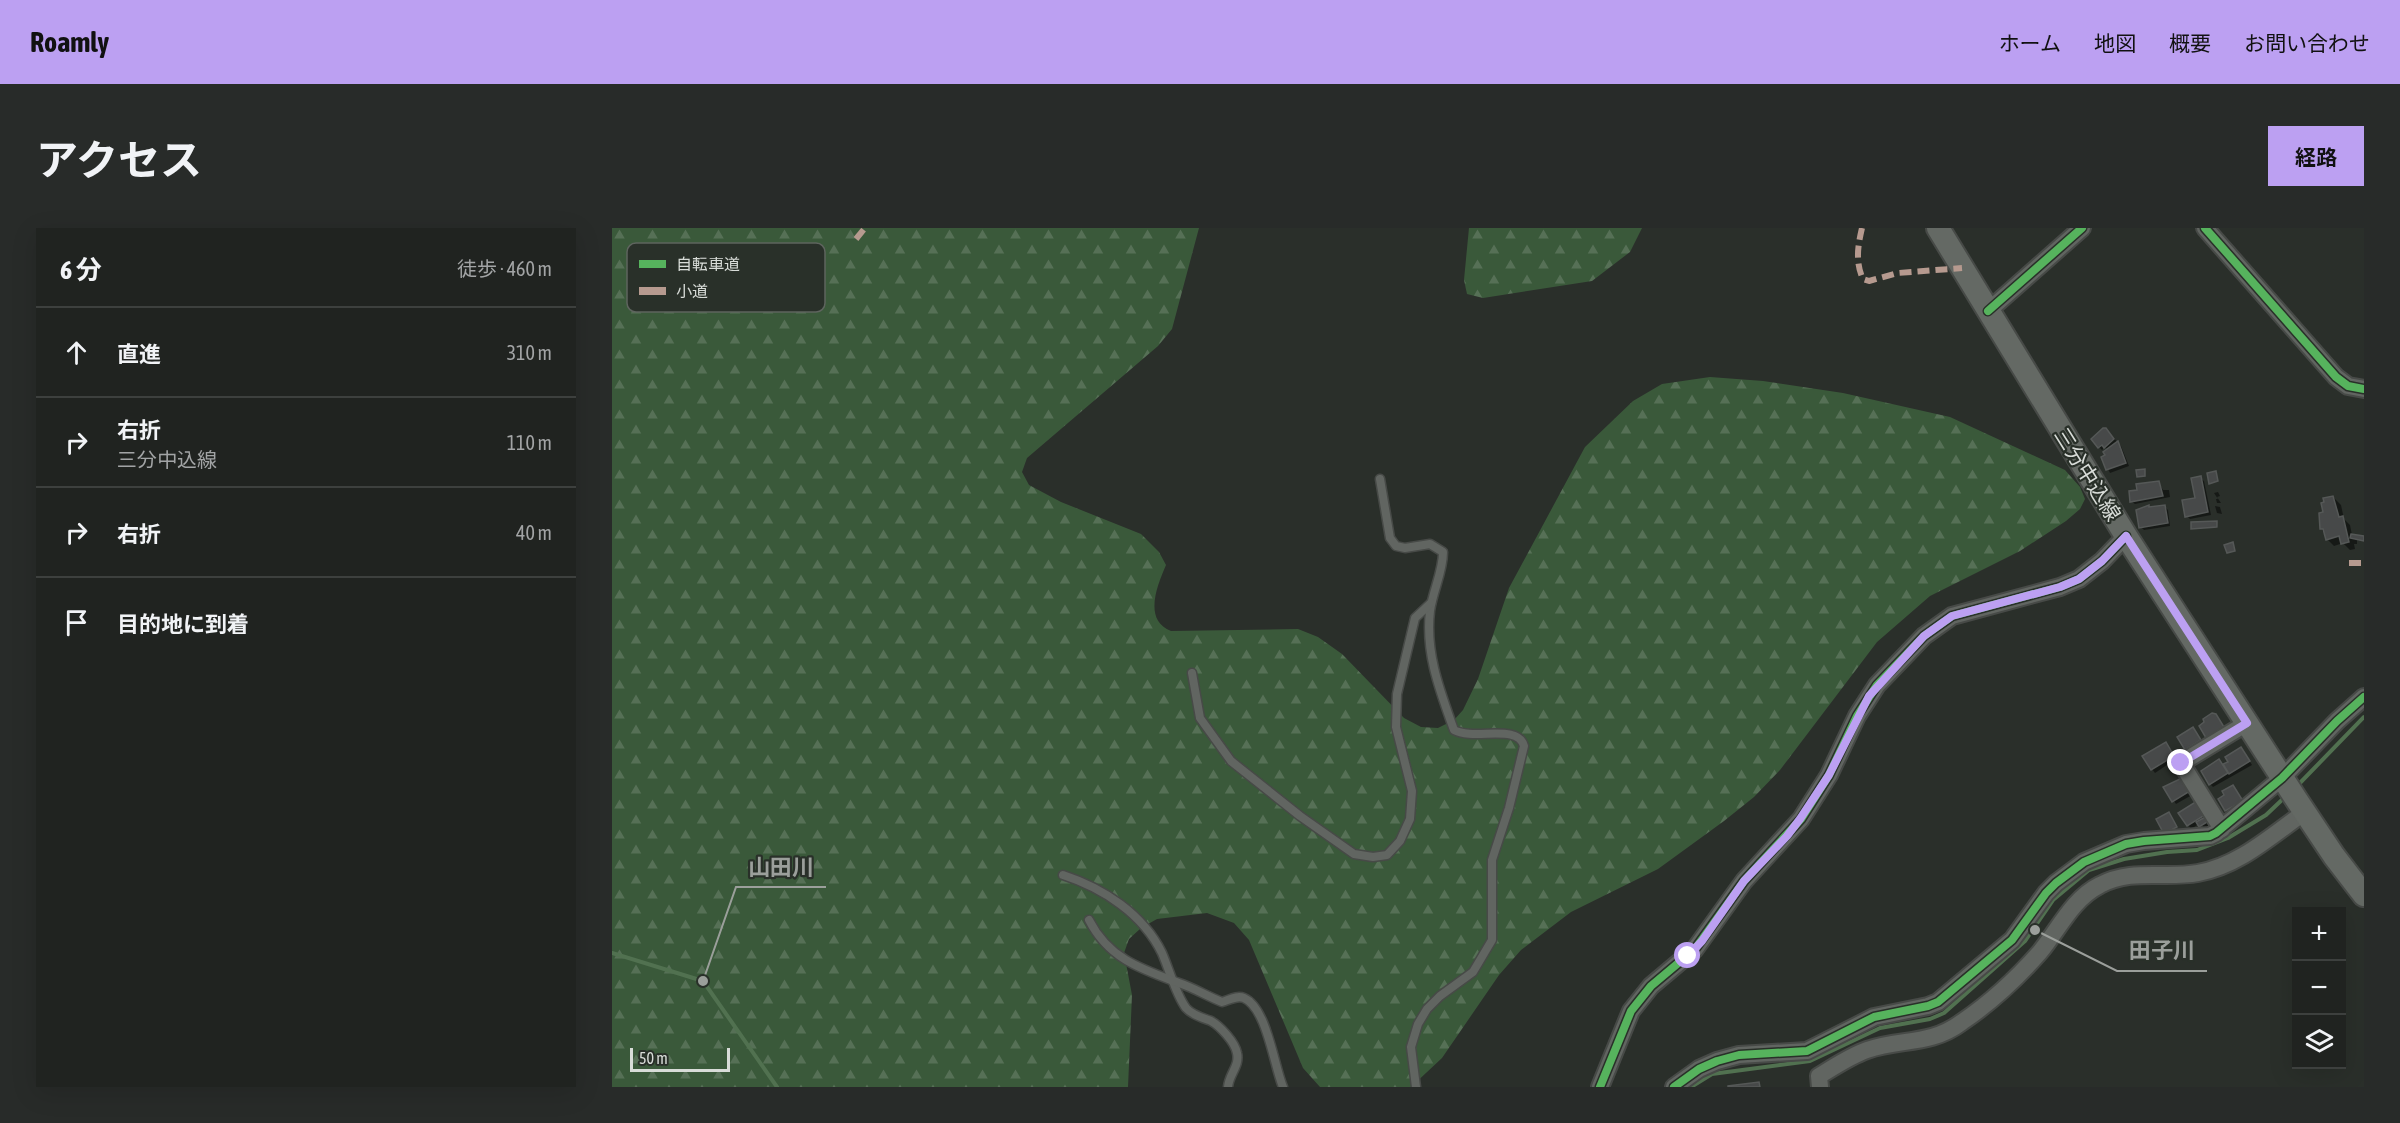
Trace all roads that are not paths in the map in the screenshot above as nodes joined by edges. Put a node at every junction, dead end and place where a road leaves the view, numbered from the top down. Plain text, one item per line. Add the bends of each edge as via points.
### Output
1 (1938, 228) edge
2 (2082, 228) edge
3 (2205, 228) edge
4 (1988, 311) junction
5 (2364, 389) edge
6 (1380, 479) dead end
7 (2126, 536) junction
8 (1431, 602) junction
9 (1192, 673) dead end
10 (2364, 697) edge
11 (2247, 723) junction
12 (2292, 794) junction
13 (2222, 829) junction
14 (1063, 876) dead end
15 (2364, 895) edge
16 (1089, 920) dead end
17 (1174, 981) junction
18 (1679, 1086) edge
19 (1228, 1087) edge
20 (1283, 1087) edge
21 (1416, 1087) edge
22 (1600, 1087) edge
23 (1820, 1087) edge

1 - 4 main road, 三分中込線
2 - 4 street
3 - 5 street via 2336,377 2348,386
4 - 7 main road, 三分中込線
6 - 8 lane via 1390,538 1396,546 1430,544 1443,552 1443,566
7 - 11 main road, 三分中込線
7 - 22 street via 2079,579 1952,616 1924,636 1876,685 1829,775 1800,819 1744,881 1695,949 1651,986 1631,1011
8 - 9 lane via 1415,618 1397,694 1396,727 1412,790 1410,819 1400,841 1387,855 1354,855 1231,761 1200,718
8 - 21 lane via 1429,641 1433,666 1455,729 1460,733 1516,734 1524,746 1492,860 1492,940 1473,972 1440,996 1418,1024 1411,1047
10 - 12 street via 2337,721
11 - 12 main road, 三分中込線
11 - 13 street via 2181,763
12 - 13 street
12 - 15 main road, 三分中込線
12 - 23 street via 2249,852 2212,870 2179,875 2128,875 2097,886 2074,904 2028,965 1961,1023 1929,1039 1866,1051 1819,1076
13 - 18 street via 2210,836 2126,844 2084,862 2051,888 2012,940 1938,1002 1874,1017 1807,1051 1739,1055 1717,1061 1699,1069
14 - 17 lane via 1089,884 1130,912 1161,950
16 - 17 lane via 1097,936 1130,963
17 - 19 lane via 1187,1009 1214,1023 1237,1051 1238,1063 1228,1079
17 - 20 lane via 1222,1002 1237,996 1246,998 1270,1039

